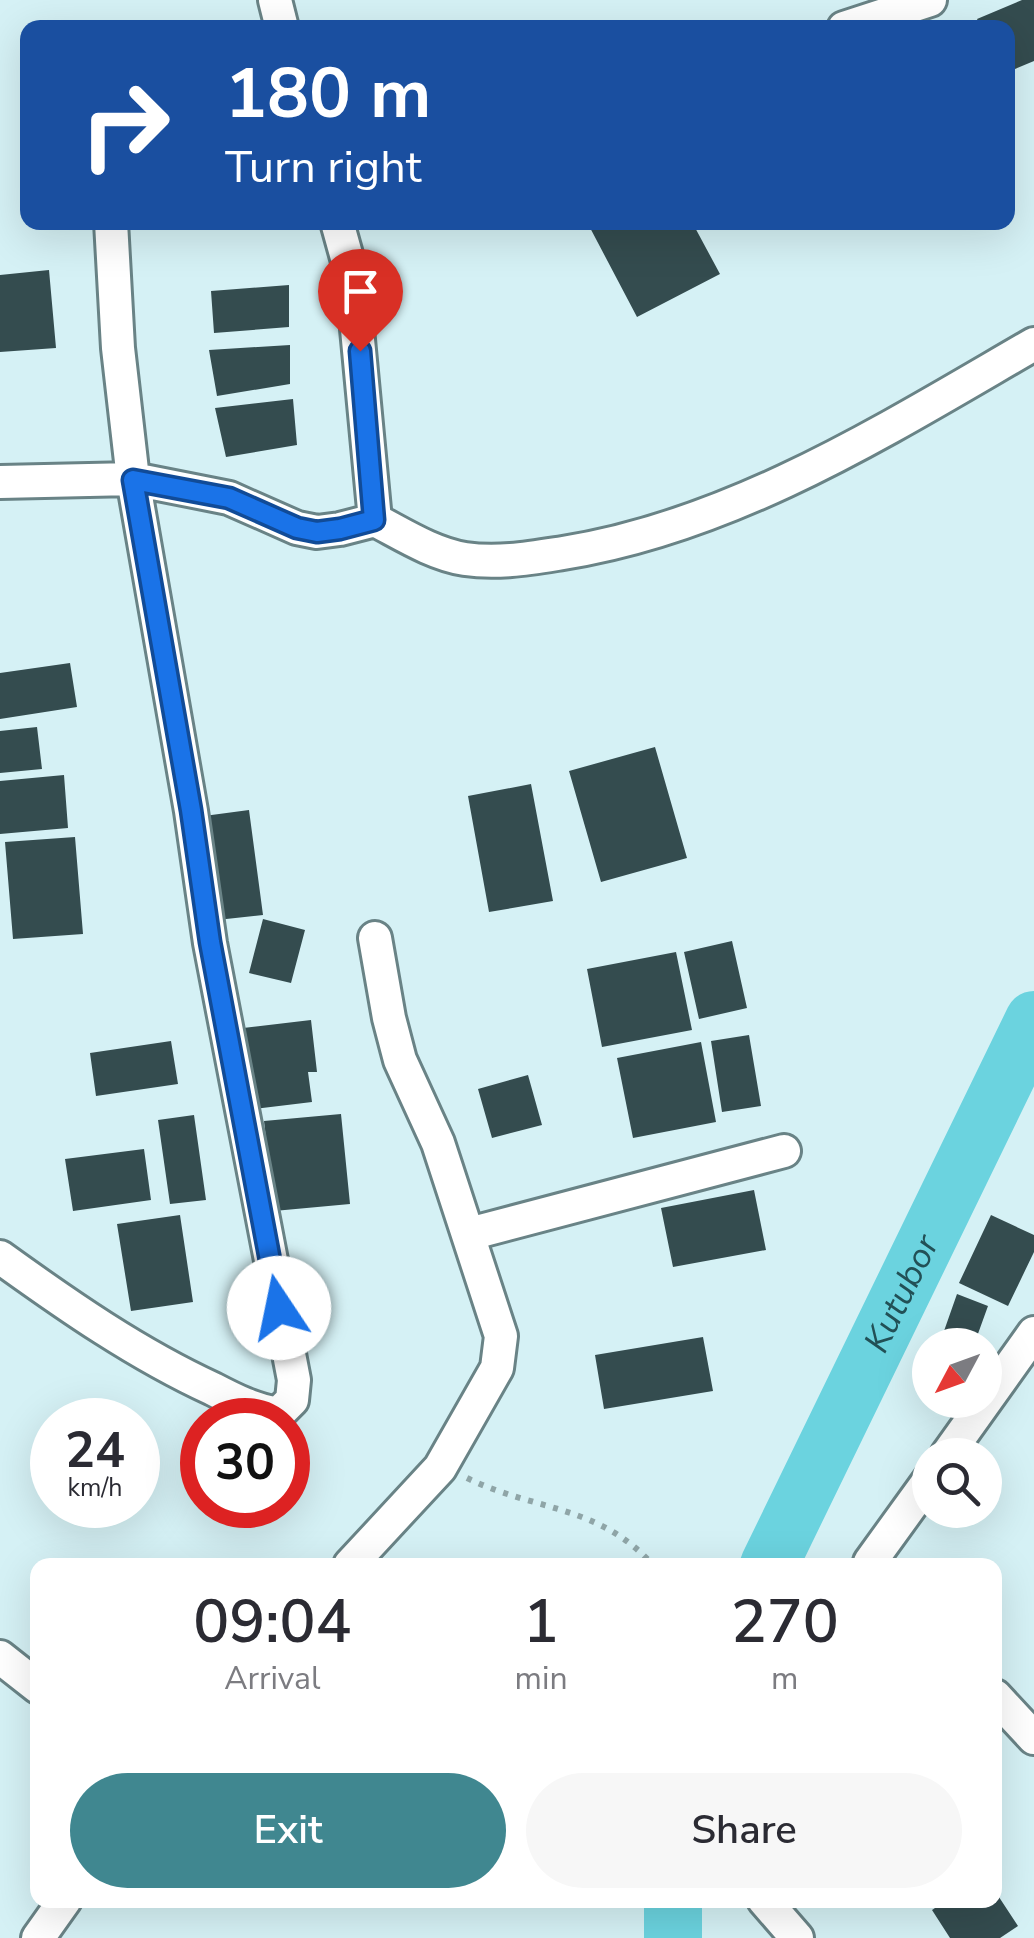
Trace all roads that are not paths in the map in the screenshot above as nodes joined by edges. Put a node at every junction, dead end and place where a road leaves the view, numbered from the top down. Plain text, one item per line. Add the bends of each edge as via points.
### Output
1 (930, 0) edge
2 (869, 20) edge
3 (111, 230) edge
4 (339, 230) edge
5 (1034, 344) edge
6 (133, 480) junction
7 (0, 482) edge
8 (374, 520) junction
9 (375, 938) dead end
10 (784, 1151) dead end
11 (468, 1234) junction
12 (0, 1257) edge
13 (1034, 1333) edge
14 (959, 1438) edge
15 (912, 1504) edge
16 (356, 1558) edge
17 (874, 1558) edge
18 (0, 1657) edge
19 (30, 1680) edge
20 (1002, 1704) edge
21 (1034, 1738) edge
22 (59, 1908) edge
23 (771, 1908) edge
24 (38, 1938) edge
25 (797, 1938) edge

1 - 2 street
3 - 6 street
4 - 8 street via 352,276
5 - 8 street via 762,490 682,524 596,548 512,561 463,559
6 - 7 street
6 - 8 street via 229,498 317,532
6 - 12 street via 294,1380 292,1400 278,1414 259,1411 170,1370
9 - 11 street via 400,1060 438,1143
10 - 11 street
11 - 16 street via 501,1336 497,1368 440,1468
13 - 14 street
15 - 17 street
18 - 19 street
20 - 21 street
22 - 24 street
23 - 25 street

